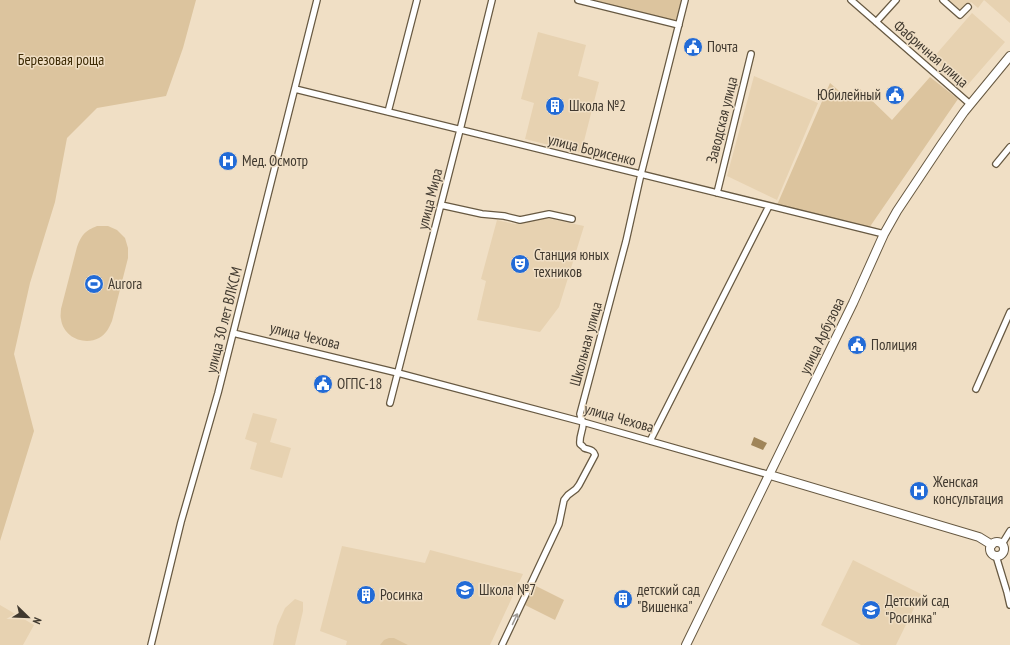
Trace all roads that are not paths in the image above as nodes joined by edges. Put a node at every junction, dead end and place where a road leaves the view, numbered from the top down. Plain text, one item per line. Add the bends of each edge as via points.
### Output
1 (317, 0) edge
2 (417, 0) edge
3 (492, 0) edge
4 (578, 0) edge
5 (685, 0) edge
6 (851, 0) edge
7 (896, 0) edge
8 (943, 0) edge
9 (968, 7) dead end
10 (876, 22) junction
11 (679, 25) junction
12 (751, 54) dead end
13 (1010, 56) edge
14 (295, 89) junction
15 (970, 104) junction
16 (388, 112) junction
17 (460, 130) junction
18 (1010, 147) edge
19 (996, 164) dead end
20 (641, 174) junction
21 (717, 193) junction
22 (441, 205) junction
23 (769, 206) junction
24 (572, 219) dead end
25 (884, 234) junction
26 (1010, 312) edge
27 (234, 333) junction
28 (398, 373) junction
29 (976, 389) dead end
30 (390, 403) dead end
31 (583, 422) junction
32 (650, 441) junction
33 (770, 475) junction
34 (1010, 531) edge
35 (992, 544) junction
36 (1003, 552) edge
37 (1010, 605) edge
38 (151, 645) edge
39 (502, 645) edge
40 (686, 645) edge

1 - 14 street, улица 30 лет ВЛКСМ
2 - 16 street
3 - 17 street, улица Мира
4 - 11 street
5 - 11 street, Школьная улица
6 - 10 street, Фабричная улица
7 - 10 street, Фабричная улица
8 - 9 street via 960,15
10 - 15 street, Фабричная улица
11 - 20 street, Школьная улица
12 - 21 street, Заводская улица
13 - 15 street, улица Арбузова
14 - 16 street, улица Борисенко
14 - 27 street, улица 30 лет ВЛКСМ
15 - 25 street, улица Арбузова via 918,178
16 - 17 street, улица Борисенко
17 - 20 street, улица Борисенко
17 - 22 street, улица Мира
18 - 19 street
20 - 21 street, улица Борисенко
20 - 31 street, Школьная улица via 580,414
21 - 23 street, улица Борисенко
22 - 24 street via 520,220 550,214
22 - 28 street, улица Мира
23 - 25 street, улица Борисенко
23 - 32 street
25 - 33 street, улица Арбузова
26 - 29 street
27 - 28 street, улица Чехова
27 - 38 street, улица 30 лет ВЛКСМ via 181,522
28 - 30 street, улица Мира
28 - 31 street, улица Чехова
31 - 32 street, улица Чехова
39 -> 31 street, Школьная улица via 559,524 564,500 579,485 595,455 592,450 580,444
32 - 33 street, улица Чехова
33 - 35 street, улица Чехова via 979,537
33 - 40 street, улица Арбузова
34 - 36 street
35 - 36 street via 1000,542
35 - 36 street via 990,552 994,556
36 - 37 street

